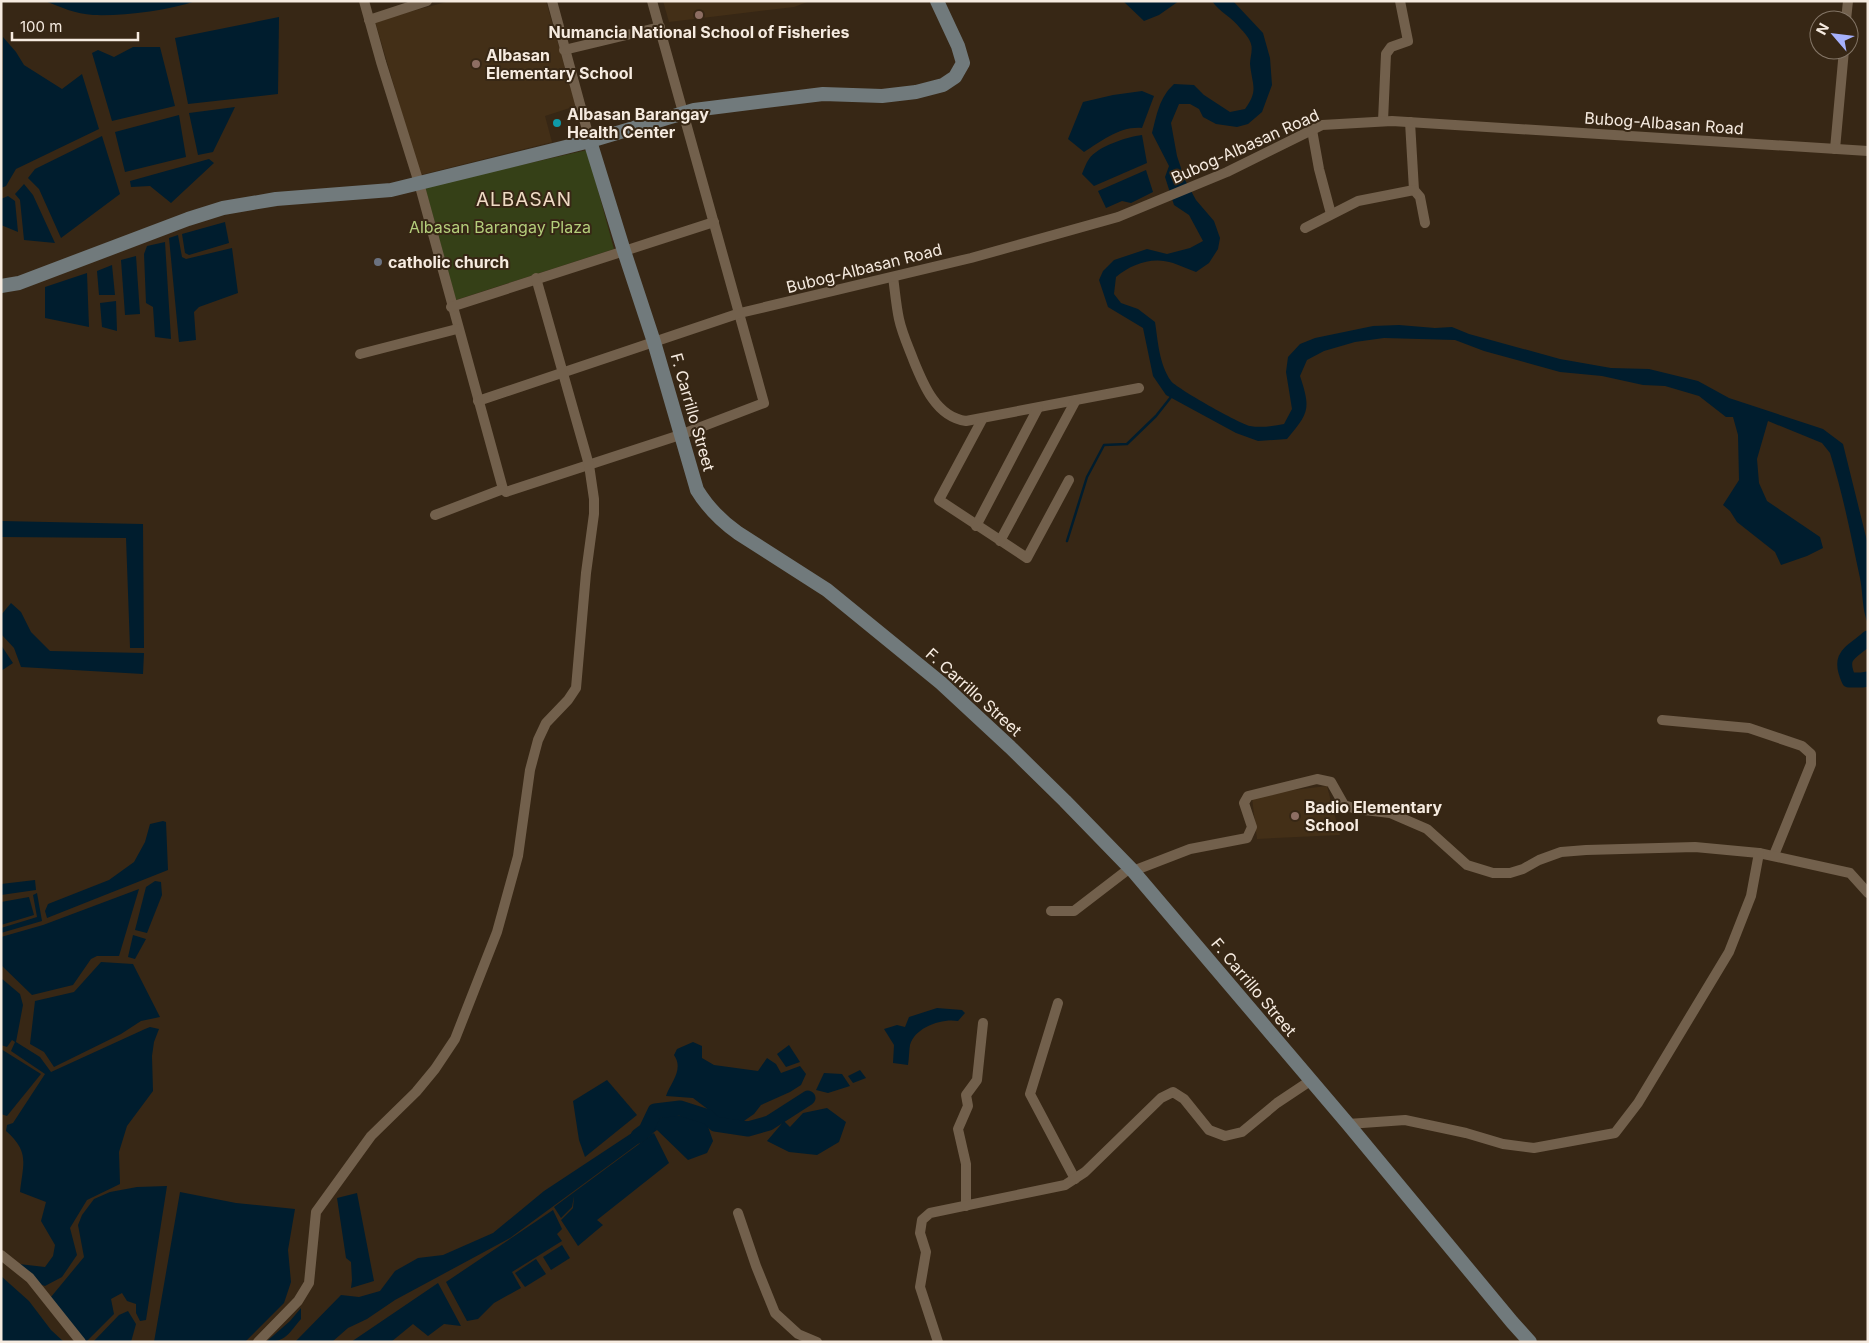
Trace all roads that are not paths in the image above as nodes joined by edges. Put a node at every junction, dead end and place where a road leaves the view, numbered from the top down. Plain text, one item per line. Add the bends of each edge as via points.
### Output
1 (364, 1) edge
2 (427, 1) edge
3 (552, 1) edge
4 (652, 1) edge
5 (937, 1) edge
6 (1400, 1) edge
7 (369, 20) junction
8 (660, 27) junction
9 (564, 50) junction
10 (1843, 60) edge
11 (683, 113) junction
12 (1383, 121) junction
13 (1410, 122) junction
14 (1312, 130) junction
15 (590, 141) junction
16 (1835, 149) junction
17 (1868, 151) edge
18 (419, 183) junction
19 (1414, 190) junction
20 (1331, 214) junction
21 (714, 222) junction
22 (1425, 223) dead end
23 (1305, 228) dead end
24 (624, 251) junction
25 (893, 277) junction
26 (536, 278) junction
27 (1, 286) edge
28 (451, 307) junction
29 (740, 314) junction
30 (458, 329) junction
31 (654, 342) junction
32 (360, 354) dead end
33 (563, 372) junction
34 (1139, 388) dead end
35 (1076, 400) junction
36 (478, 401) junction
37 (1038, 408) junction
38 (983, 418) junction
39 (680, 435) junction
40 (589, 465) junction
41 (1069, 480) dead end
42 (503, 489) junction
43 (435, 515) dead end
44 (976, 526) junction
45 (1000, 541) junction
46 (1662, 720) dead end
47 (1760, 853) junction
48 (1774, 855) junction
49 (1132, 870) junction
50 (1868, 893) edge
51 (1051, 912) dead end
52 (1058, 1003) dead end
53 (983, 1023) dead end
54 (1310, 1081) junction
55 (1348, 1124) junction
56 (1075, 1179) junction
57 (966, 1206) junction
58 (738, 1213) dead end
59 (1, 1255) edge
60 (81, 1342) edge
61 (258, 1342) edge
62 (818, 1342) edge
63 (938, 1342) edge
64 (1530, 1342) edge

1 - 7 street
2 - 7 street
3 - 9 street, F. Carrillo Street
4 - 8 street
5 - 11 street via 963,63 955,77 943,85 882,96 823,94
6 - 12 street via 1408,41 1391,46 1386,54
7 - 18 street
8 - 9 street
8 - 11 street
9 - 15 street, F. Carrillo Street
10 - 16 street
11 - 15 street
11 - 21 street
12 - 13 street, Bubog-Albasan Road
12 - 14 street, Bubog-Albasan Road via 1322,124
13 - 16 street, Bubog-Albasan Road
13 - 19 street
14 - 20 street
14 - 25 street, Bubog-Albasan Road via 1227,172 1118,217
15 - 18 street
15 - 24 street, F. Carrillo Street
16 - 17 street, Bubog-Albasan Road
18 - 27 street via 391,190 276,199 223,208 19,283
18 - 28 street
19 - 20 street via 1358,201
19 - 22 street via 1420,197
20 - 23 street
21 - 24 street
21 - 29 street
24 - 26 street
24 - 31 street, F. Carrillo Street
25 - 29 street, Bubog-Albasan Road
25 - 38 street via 903,337 926,389 937,404 955,418 966,421
26 - 28 street
26 - 33 street
28 - 30 street
29 - 31 street, Bubog-Albasan Road
29 - 39 street via 764,402
30 - 32 street
30 - 36 street
31 - 33 street, Bubog-Albasan Road
31 - 39 street, F. Carrillo Street
33 - 36 street, Bubog-Albasan Road
33 - 40 street
34 - 35 street
35 - 37 street
35 - 45 street
36 - 42 street
37 - 38 street
37 - 44 street
38 - 44 street via 939,500
39 - 40 street
39 - 49 street, F. Carrillo Street via 697,490 707,506 726,525 828,590 941,683 1010,747
40 - 42 street via 510,491
40 - 61 street via 594,514 576,688 546,723 538,740 530,770 518,856 497,932 455,1039 416,1092 372,1136 316,1212 309,1284 298,1301
41 - 45 street via 1027,558
42 - 43 street
44 - 45 street
46 - 48 street via 1749,728 1802,746 1811,754 1810,764
47 - 48 street
47 - 49 street via 1695,847 1586,850 1561,852 1510,873 1493,873 1467,864 1427,830 1390,813 1344,805 1332,782 1317,779 1248,796 1244,803 1252,827 1247,838 1190,849
47 - 55 street via 1751,896 1729,952 1638,1104 1615,1133 1534,1148 1503,1144 1405,1120
48 - 50 street via 1850,873
49 - 51 street via 1074,911
49 - 54 street, F. Carrillo Street
52 - 56 street via 1030,1094
53 - 57 street via 977,1080 966,1095 968,1106 958,1129 966,1164
54 - 55 street, F. Carrillo Street
54 - 56 street via 1242,1132 1226,1136 1209,1130 1184,1099 1173,1092 1161,1098
55 - 64 street, F. Carrillo Street
56 - 57 street via 1065,1185
57 - 63 street via 930,1213 922,1220 920,1233 926,1252 920,1288
58 - 62 street via 775,1313 798,1334
59 - 60 street via 30,1278

